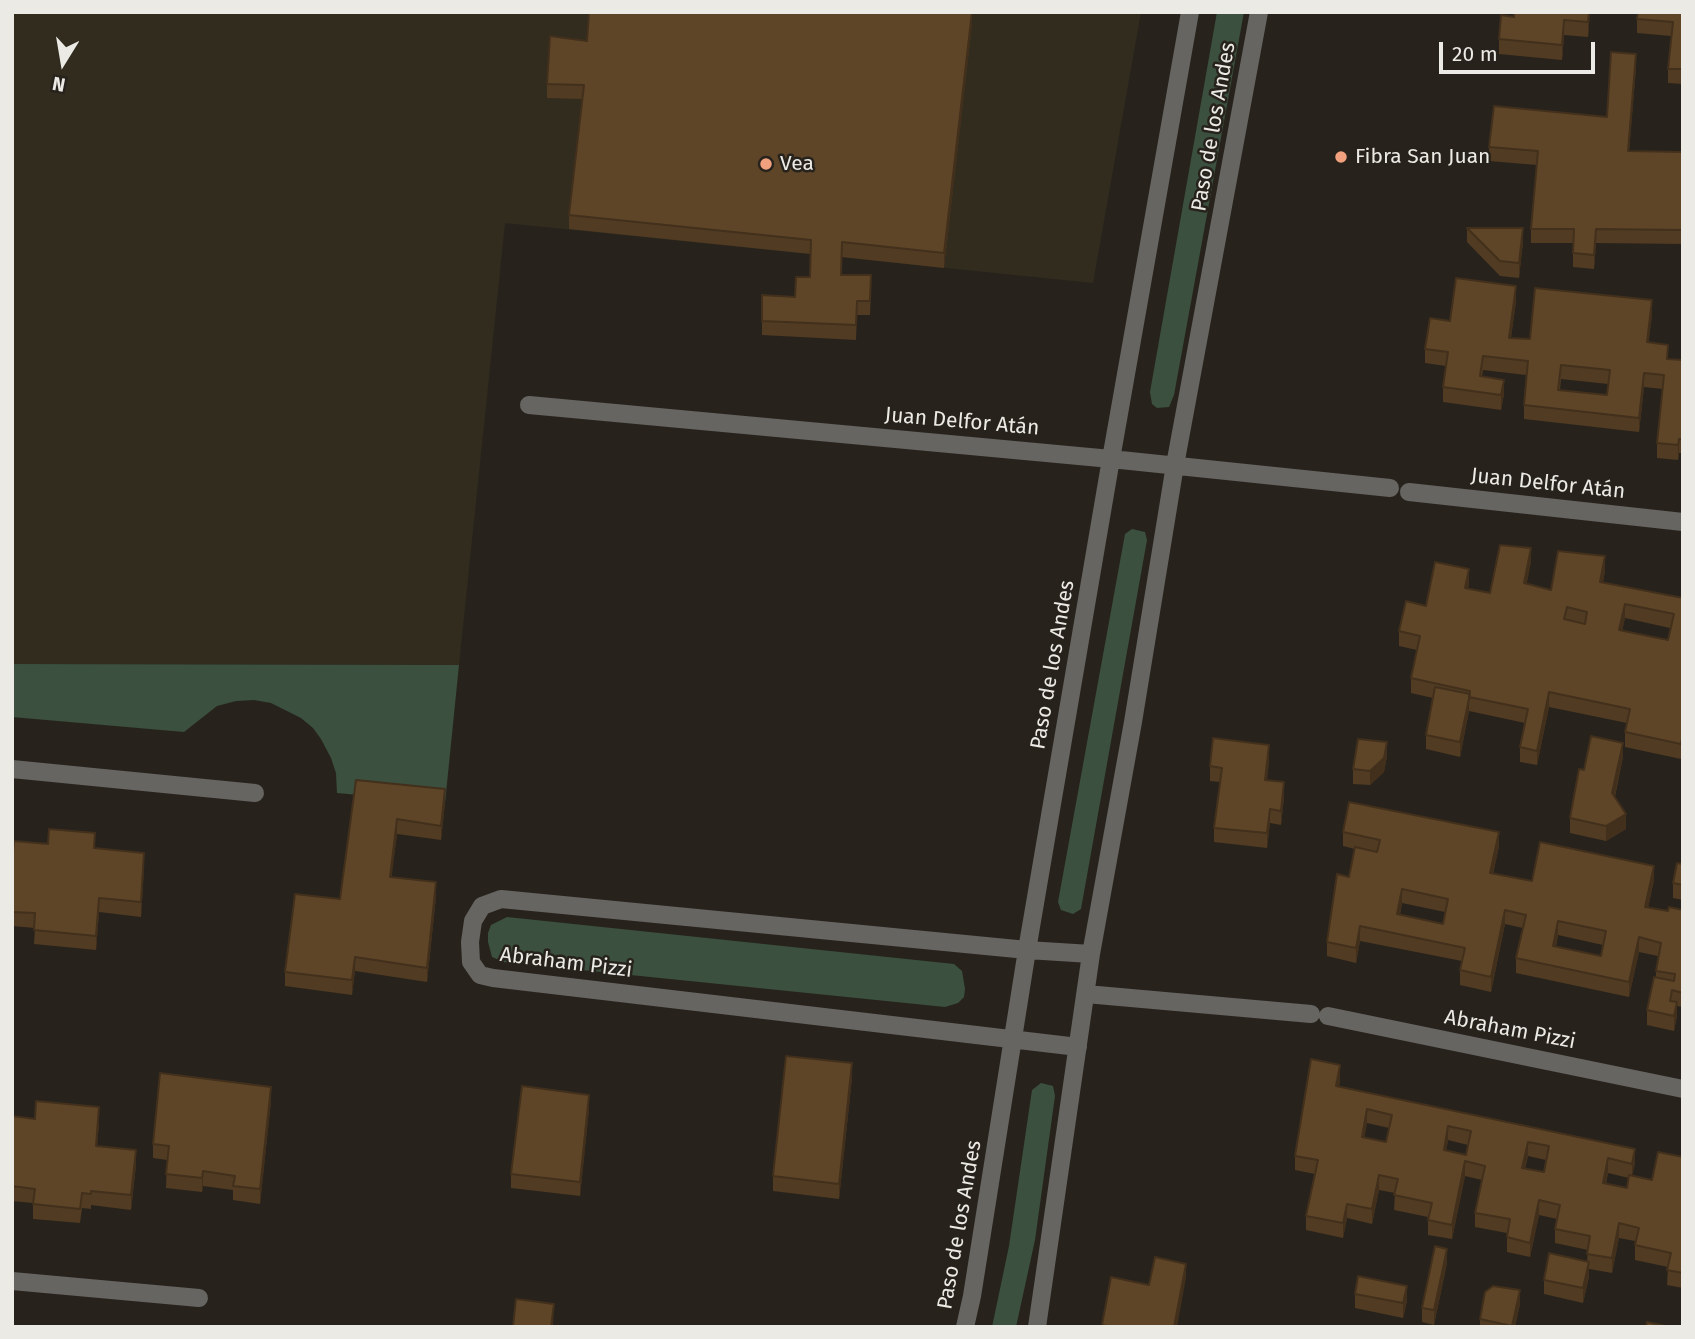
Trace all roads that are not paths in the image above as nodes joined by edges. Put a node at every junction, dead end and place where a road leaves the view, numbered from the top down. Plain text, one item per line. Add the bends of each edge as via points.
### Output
1 (1190, 12) edge
2 (1259, 12) edge
3 (529, 405) dead end
4 (1111, 459) junction
5 (1175, 465) junction
6 (1390, 488) dead end
7 (1409, 492) dead end
8 (1683, 522) edge
9 (12, 769) edge
10 (255, 793) dead end
11 (1027, 950) junction
12 (1091, 954) junction
13 (1086, 994) junction
14 (1014, 1038) junction
15 (1078, 1047) junction
16 (1683, 1088) edge
17 (12, 1281) edge
18 (199, 1297) dead end
19 (965, 1327) edge
20 (1037, 1327) edge

1 - 4 street, Paso de los Andes
2 - 5 street, Paso de los Andes
3 - 4 street, Juan Delfor Atán
4 - 5 street, Juan Delfor Atán
4 - 11 street, Paso de los Andes
5 - 6 street, Juan Delfor Atán
5 - 12 street, Paso de los Andes
7 - 8 street, Juan Delfor Atán
9 - 10 street
11 - 12 street, Abraham Pizzi
11 - 14 street, Paso de los Andes
11 - 14 street, Abraham Pizzi via 501,899 482,906 473,921 471,961 480,975
12 - 13 street, Paso de los Andes
13 - 15 street, Paso de los Andes
13 - 16 street, Abraham Pizzi via 1320,1015
14 - 15 street, Abraham Pizzi
14 - 19 street, Paso de los Andes
15 - 20 street, Paso de los Andes
17 - 18 street

